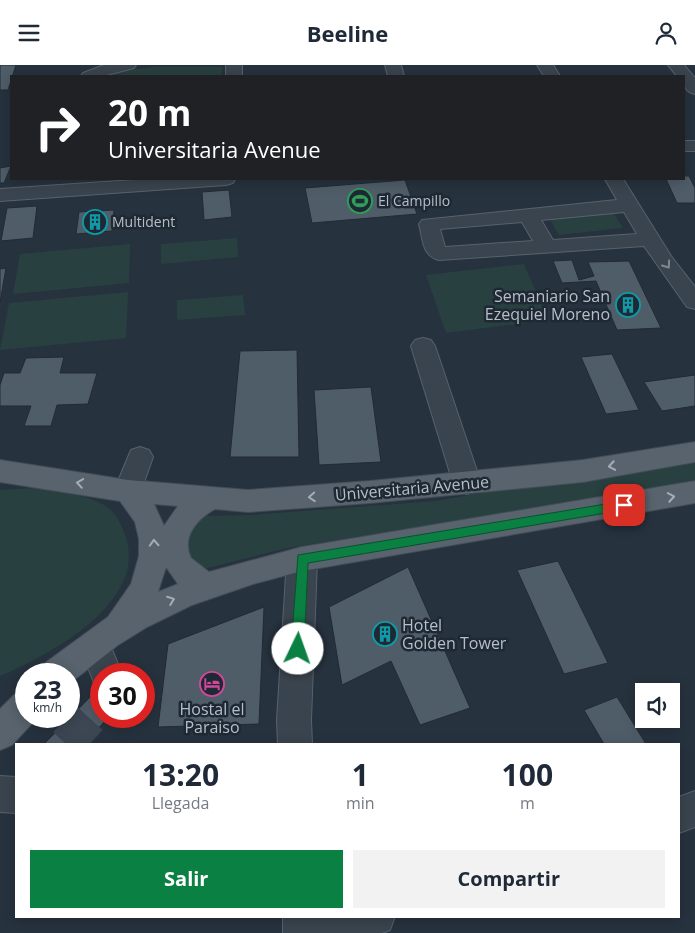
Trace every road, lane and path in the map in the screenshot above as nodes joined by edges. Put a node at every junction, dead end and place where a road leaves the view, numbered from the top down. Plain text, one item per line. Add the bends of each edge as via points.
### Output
1 (128, 65) edge
2 (676, 65) edge
3 (92, 75) edge
4 (684, 75) edge
5 (685, 76) edge
6 (695, 89) edge
7 (200, 180) edge
8 (615, 180) edge
9 (43, 186) edge
10 (0, 195) edge
11 (630, 205) junction
12 (529, 215) junction
13 (652, 239) junction
14 (546, 247) junction
15 (695, 302) edge
16 (423, 346) dead end
17 (695, 452) edge
18 (140, 457) dead end
19 (0, 463) edge
20 (0, 471) edge
21 (26, 474) junction
22 (467, 483) junction
23 (128, 491) junction
24 (695, 492) edge
25 (211, 498) junction
26 (302, 559) junction
27 (207, 586) junction
28 (104, 638) junction
29 (71, 663) edge
30 (105, 663) edge
31 (15, 698) edge
32 (0, 706) edge
33 (15, 717) edge
34 (0, 733) edge
35 (295, 743) edge
36 (0, 794) edge
37 (15, 795) edge
38 (695, 809) edge
39 (680, 815) edge
40 (302, 918) edge
41 (370, 918) edge
42 (303, 933) edge
43 (326, 933) edge

1 - 3 street
2 - 4 street
5 - 6 street
7 - 9 street
8 - 11 street
9 - 10 street
11 - 12 street
11 - 13 street
12 - 14 street
12 - 14 street via 429,224 439,254
13 - 14 street
13 -> 15 street via 662,259
16 - 22 street
17 -> 22 main road, Universitaria Avenue via 583,471
18 - 23 street
19 - 21 main road
20 - 21 main road
23 -> 21 main road, Universitaria Avenue
22 -> 25 main road, Universitaria Avenue via 248,501
23 - 25 main road, Universitaria Avenue
28 -> 23 main road via 130,612 143,591 154,558 154,534 150,520
26 -> 24 main road
25 - 27 main road via 187,513 176,530 174,543 180,567
26 - 27 main road via 250,571
26 - 35 street
28 -> 27 main road via 154,606
28 - 29 main road
28 - 30 street
31 - 32 main road
33 - 34 main road
36 - 37 street
38 - 39 street
40 - 42 street
41 - 43 street

